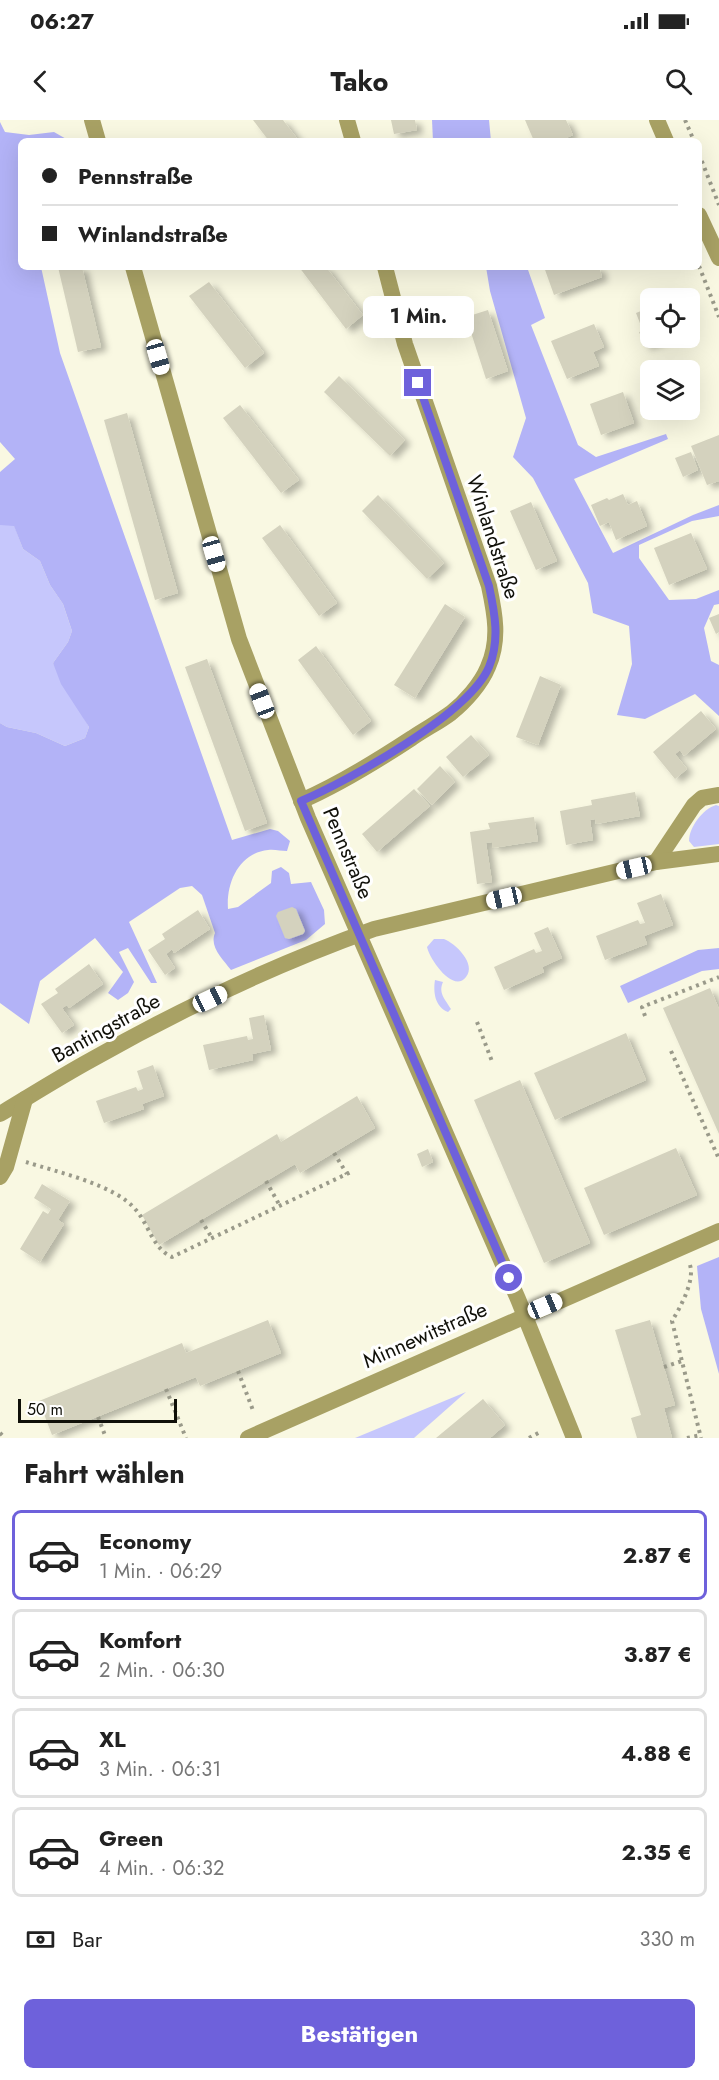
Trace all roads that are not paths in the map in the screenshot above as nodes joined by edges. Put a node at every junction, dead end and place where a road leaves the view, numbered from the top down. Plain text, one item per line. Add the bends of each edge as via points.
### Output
1 (92, 120) edge
2 (347, 120) edge
3 (657, 120) edge
4 (97, 138) edge
5 (352, 138) edge
6 (665, 138) edge
7 (702, 221) edge
8 (719, 258) edge
9 (134, 270) edge
10 (386, 270) edge
11 (719, 795) edge
12 (301, 801) junction
13 (719, 854) edge
14 (656, 862) junction
15 (358, 935) junction
16 (25, 1099) junction
17 (0, 1114) edge
18 (0, 1177) edge
19 (719, 1231) edge
20 (525, 1315) junction
21 (248, 1438) edge
22 (574, 1438) edge

1 - 4 street
2 - 5 street
3 - 6 street
7 - 8 street
9 - 12 street, Pennstraße via 239,639
10 - 12 street, Winlandstraße via 405,344 489,586 496,618 495,642 489,667 479,684 452,712 389,753
11 - 14 street via 702,798 694,806
12 - 15 street, Pennstraße
13 - 14 street, Bantingstraße
14 - 15 street, Bantingstraße
15 - 16 street, Bantingstraße via 171,1017
15 - 20 street, Pennstraße
16 - 17 street, Bantingstraße
16 - 18 street
19 - 20 street, Minnewitstraße
20 - 21 street, Minnewitstraße
20 - 22 street, Pennstraße

